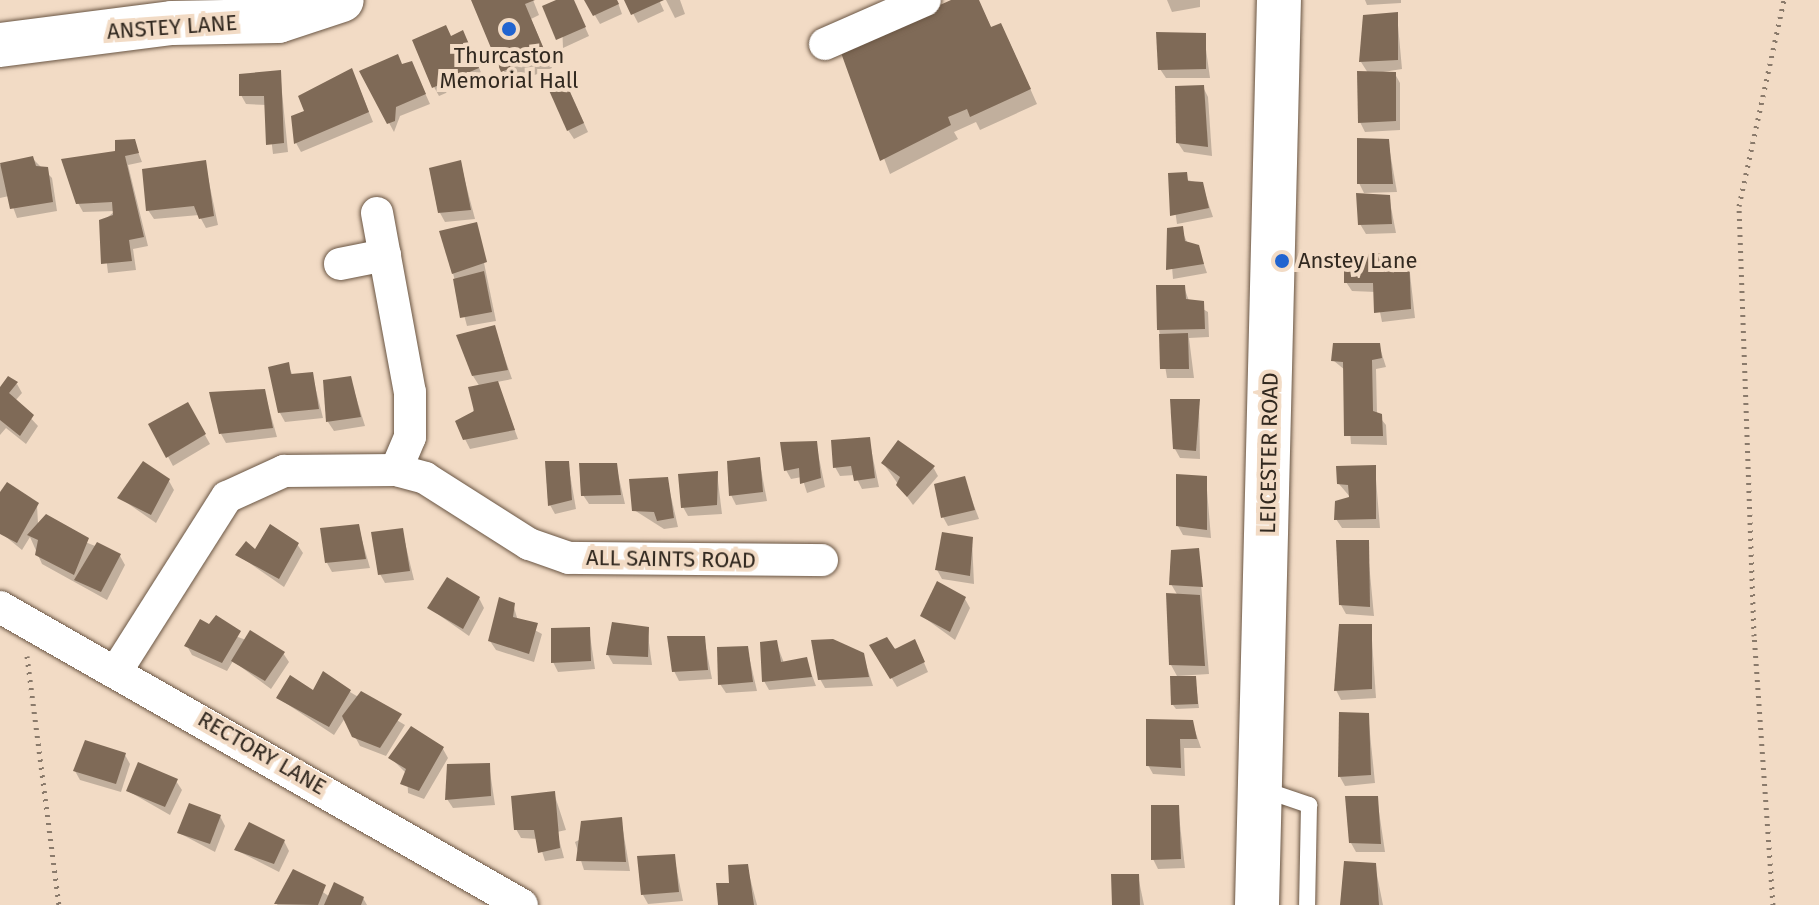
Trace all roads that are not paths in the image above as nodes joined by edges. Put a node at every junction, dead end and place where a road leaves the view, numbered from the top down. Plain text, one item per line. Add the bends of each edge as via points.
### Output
1 (342, 0) edge
2 (925, 0) edge
3 (1279, 0) edge
4 (825, 44) dead end
5 (0, 45) edge
6 (377, 213) dead end
7 (385, 255) junction
8 (340, 264) dead end
9 (396, 470) junction
10 (828, 560) dead end
11 (11, 612) edge
12 (117, 670) junction
13 (1260, 788) junction
14 (522, 905) edge
15 (1257, 905) edge
16 (1307, 905) edge

1 - 5 street, ANSTEY LANE via 278,21 172,23
2 - 4 street
3 - 13 street, LEICESTER ROAD
6 - 7 street
7 - 8 street
7 - 9 street via 410,392 410,437
9 - 10 street, ALL SAINTS ROAD via 425,478 529,544 569,558
9 - 12 street, ALL SAINTS ROAD via 284,471 227,497
11 - 12 street, RECTORY LANE
12 - 14 street, RECTORY LANE
13 - 15 street, LEICESTER ROAD
13 - 16 lane via 1309,805

